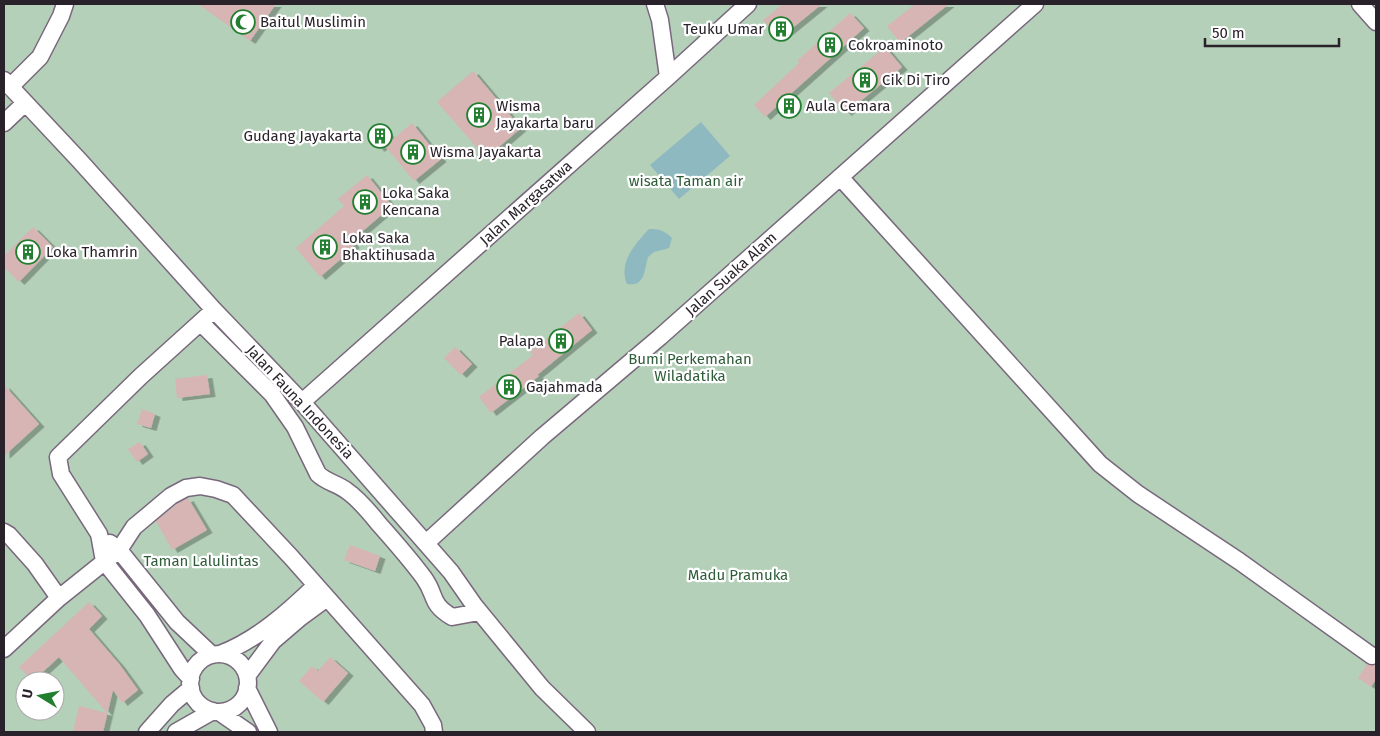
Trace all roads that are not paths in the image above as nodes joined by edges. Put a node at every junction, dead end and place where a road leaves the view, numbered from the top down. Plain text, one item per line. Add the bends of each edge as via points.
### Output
1 (65, 4) edge
2 (655, 4) edge
3 (748, 4) edge
4 (1035, 4) edge
5 (1360, 4) edge
6 (1376, 22) edge
7 (668, 78) junction
8 (7, 84) edge
9 (25, 103) junction
10 (4, 122) edge
11 (840, 177) junction
12 (214, 310) junction
13 (201, 323) junction
14 (302, 402) junction
15 (4, 532) edge
16 (98, 534) junction
17 (426, 543) junction
18 (119, 550) junction
19 (104, 561) junction
20 (316, 585) junction
21 (59, 598) junction
22 (327, 598) junction
23 (479, 612) junction
24 (4, 649) edge
25 (216, 654) junction
26 (1372, 656) dead end
27 (247, 682) junction
28 (191, 684) junction
29 (216, 711) junction
30 (147, 732) edge
31 (176, 732) edge
32 (248, 732) edge
33 (269, 732) edge
34 (434, 732) edge
35 (587, 732) edge

1 - 8 street via 40,57
2 - 7 street
3 - 7 street, Jalan Margasatwa
4 - 11 street, Jalan Suaka Alam
5 - 6 street
7 - 14 street, Jalan Margasatwa
8 - 9 street, Jalan Fauna Indonesia
9 - 10 street
9 - 12 street, Jalan Fauna Indonesia
11 - 17 street, Jalan Suaka Alam via 542,437
11 - 26 street via 1100,464 1138,494
12 - 13 street
12 - 14 street, Jalan Fauna Indonesia
13 - 16 street via 58,457 61,474
13 - 23 street via 272,394 295,427 318,474 361,503 407,556 430,587 439,608 452,617
14 - 17 street, Jalan Fauna Indonesia
15 - 21 street via 35,564
16 - 18 street
16 - 19 street
17 - 23 street, Jalan Fauna Indonesia
18 - 19 street
18 - 20 street via 134,528 171,496 186,488 200,486 233,495
18 - 25 street via 177,622
19 - 21 street
19 - 28 street via 147,615
20 - 22 street
20 - 25 street via 263,631 234,649
21 - 24 street
22 - 27 street via 274,641
22 - 34 street via 422,705
23 - 35 street, Jalan Fauna Indonesia via 542,688
25 - 27 street via 234,658 244,670
25 - 28 street via 198,663
27 - 29 street via 238,705 226,711
27 - 33 street
28 - 29 street via 198,703
28 - 30 street
29 - 31 street
29 - 32 street

